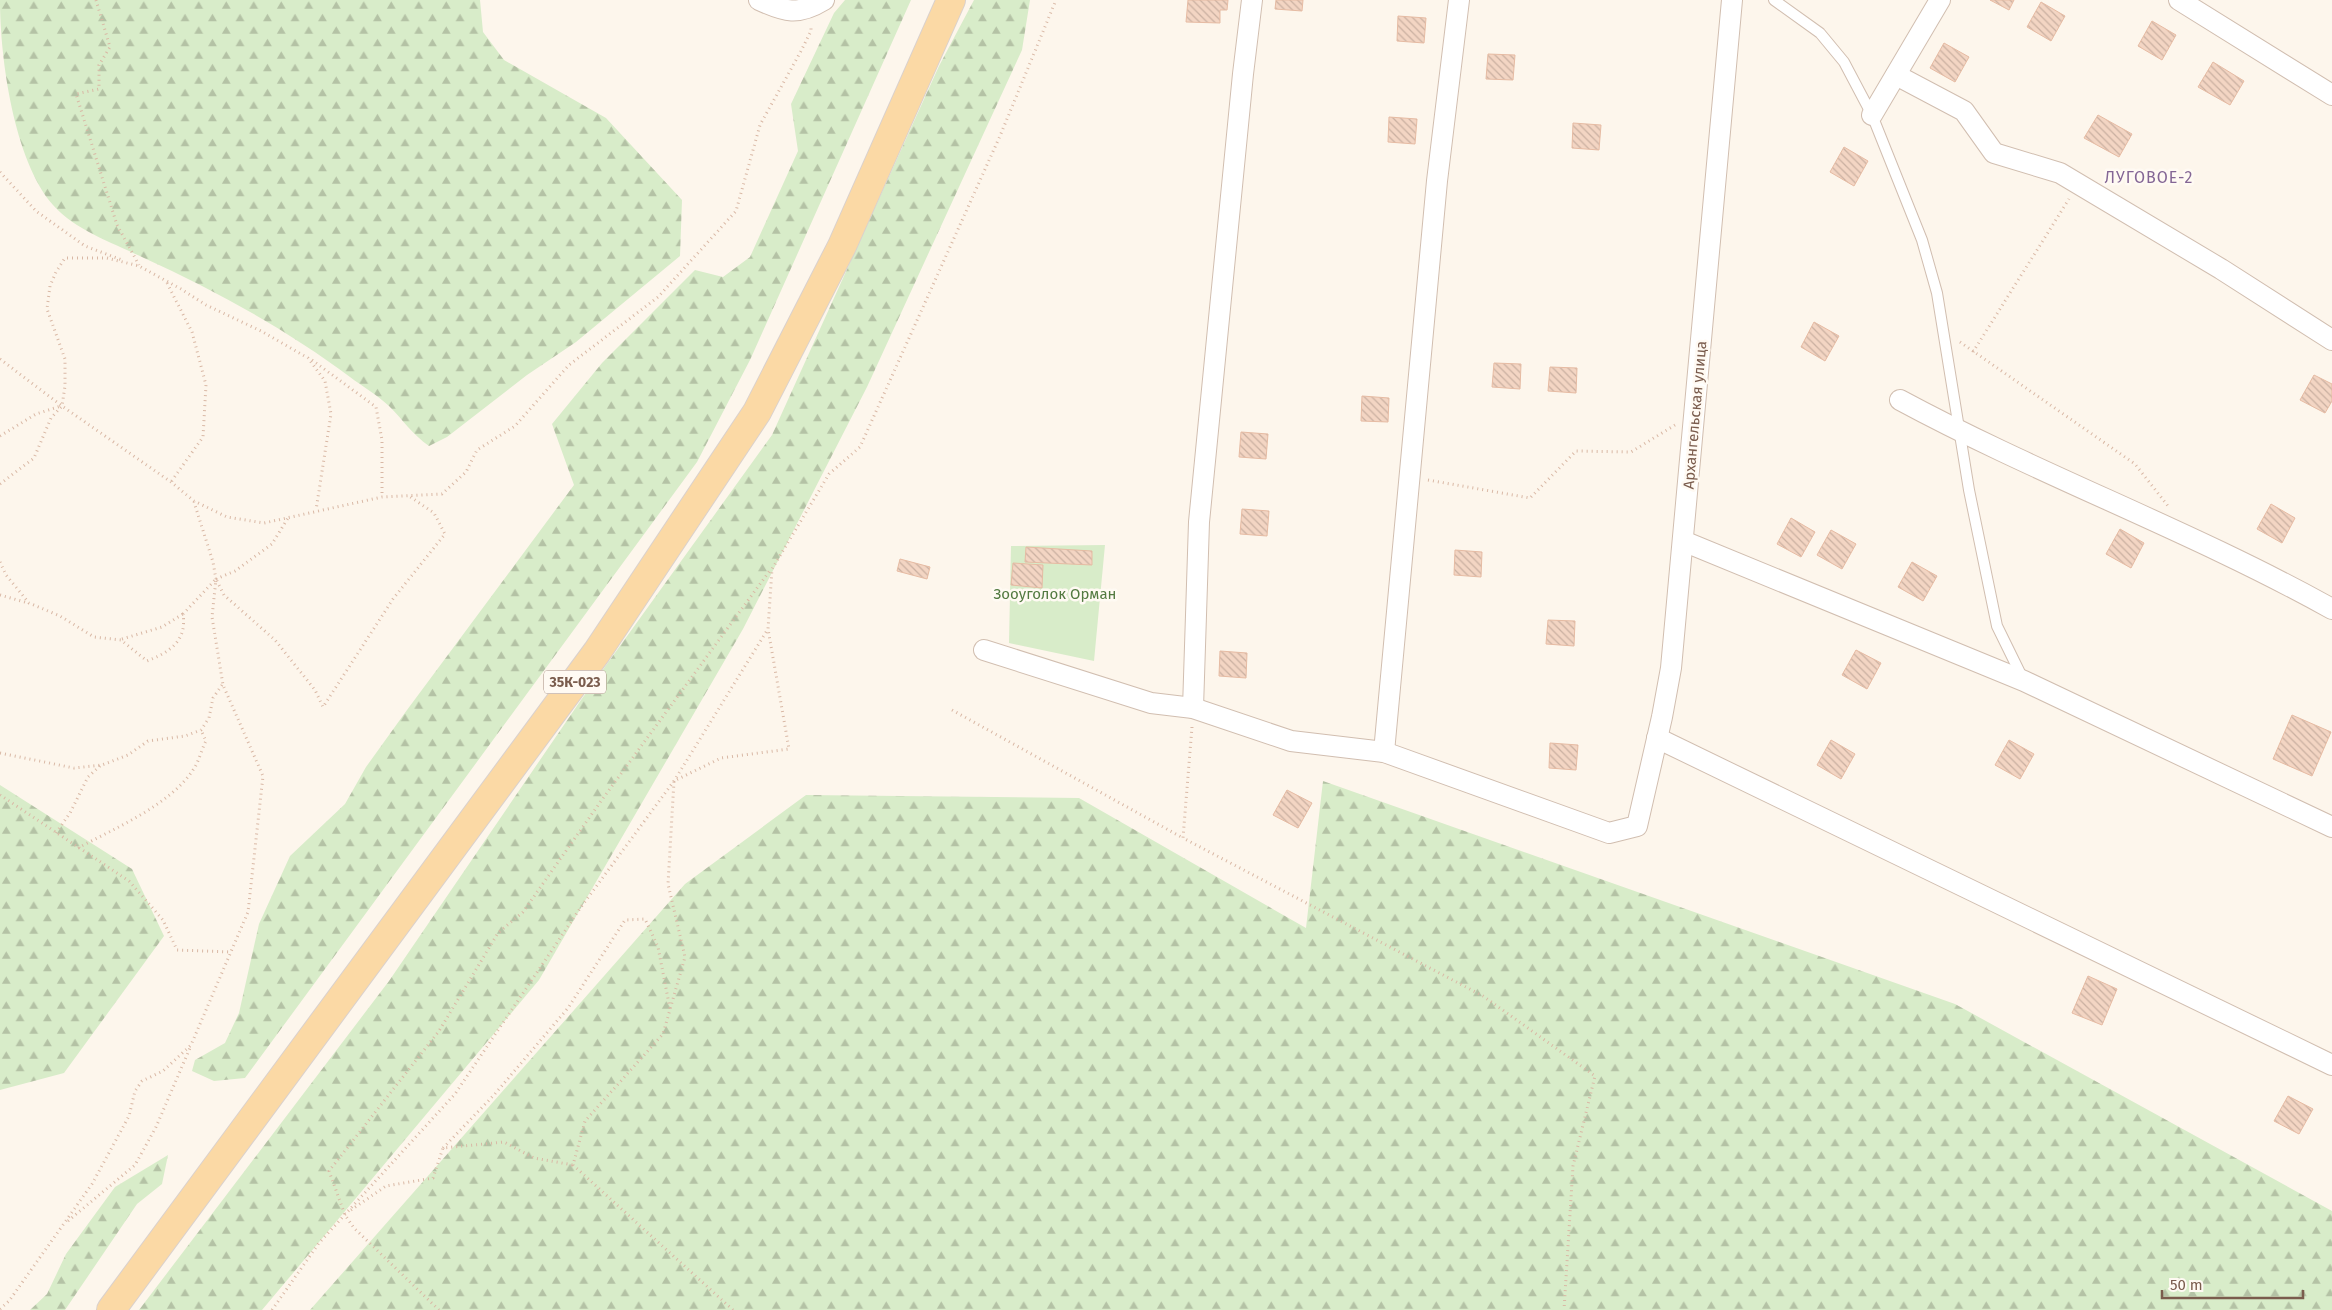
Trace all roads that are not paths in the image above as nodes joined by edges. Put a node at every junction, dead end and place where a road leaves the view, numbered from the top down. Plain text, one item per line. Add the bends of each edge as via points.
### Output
1 (759, 0) edge
2 (951, 0) edge
3 (1252, 0) edge
4 (1459, 0) edge
5 (1732, 0) edge
6 (1774, 0) edge
7 (1940, 0) edge
8 (2179, 0) edge
9 (818, 4) edge
10 (1896, 75) junction
11 (2332, 95) edge
12 (1872, 114) junction
13 (2332, 340) edge
14 (1900, 400) dead end
15 (1959, 432) junction
16 (1683, 541) junction
17 (2332, 609) edge
18 (984, 650) dead end
19 (2024, 681) junction
20 (1193, 708) junction
21 (1658, 738) junction
22 (1384, 752) junction
23 (2332, 827) edge
24 (2332, 1065) edge
25 (110, 1310) edge

1 - 9 street via 781,10 797,12
2 - 25 main road, 35К-023 via 842,246 757,412 596,652
3 - 20 street via 1199,522
4 - 22 street via 1437,181
5 - 16 street, Архангельская улица
6 - 12 lane via 1820,33 1844,62
7 - 10 street
8 - 11 street
10 - 12 street
10 - 13 street via 1964,111 1994,153 2060,173
12 - 15 lane via 1922,240 1937,293
14 - 15 street
15 - 17 street via 2194,538
15 - 19 lane via 1998,626
16 - 19 street
16 - 21 street, Архангельская улица via 1670,668
18 - 20 street via 1151,703
19 - 23 street
20 - 22 street via 1290,741
21 - 22 street, Архангельская улица via 1637,826 1609,833
21 - 24 street

